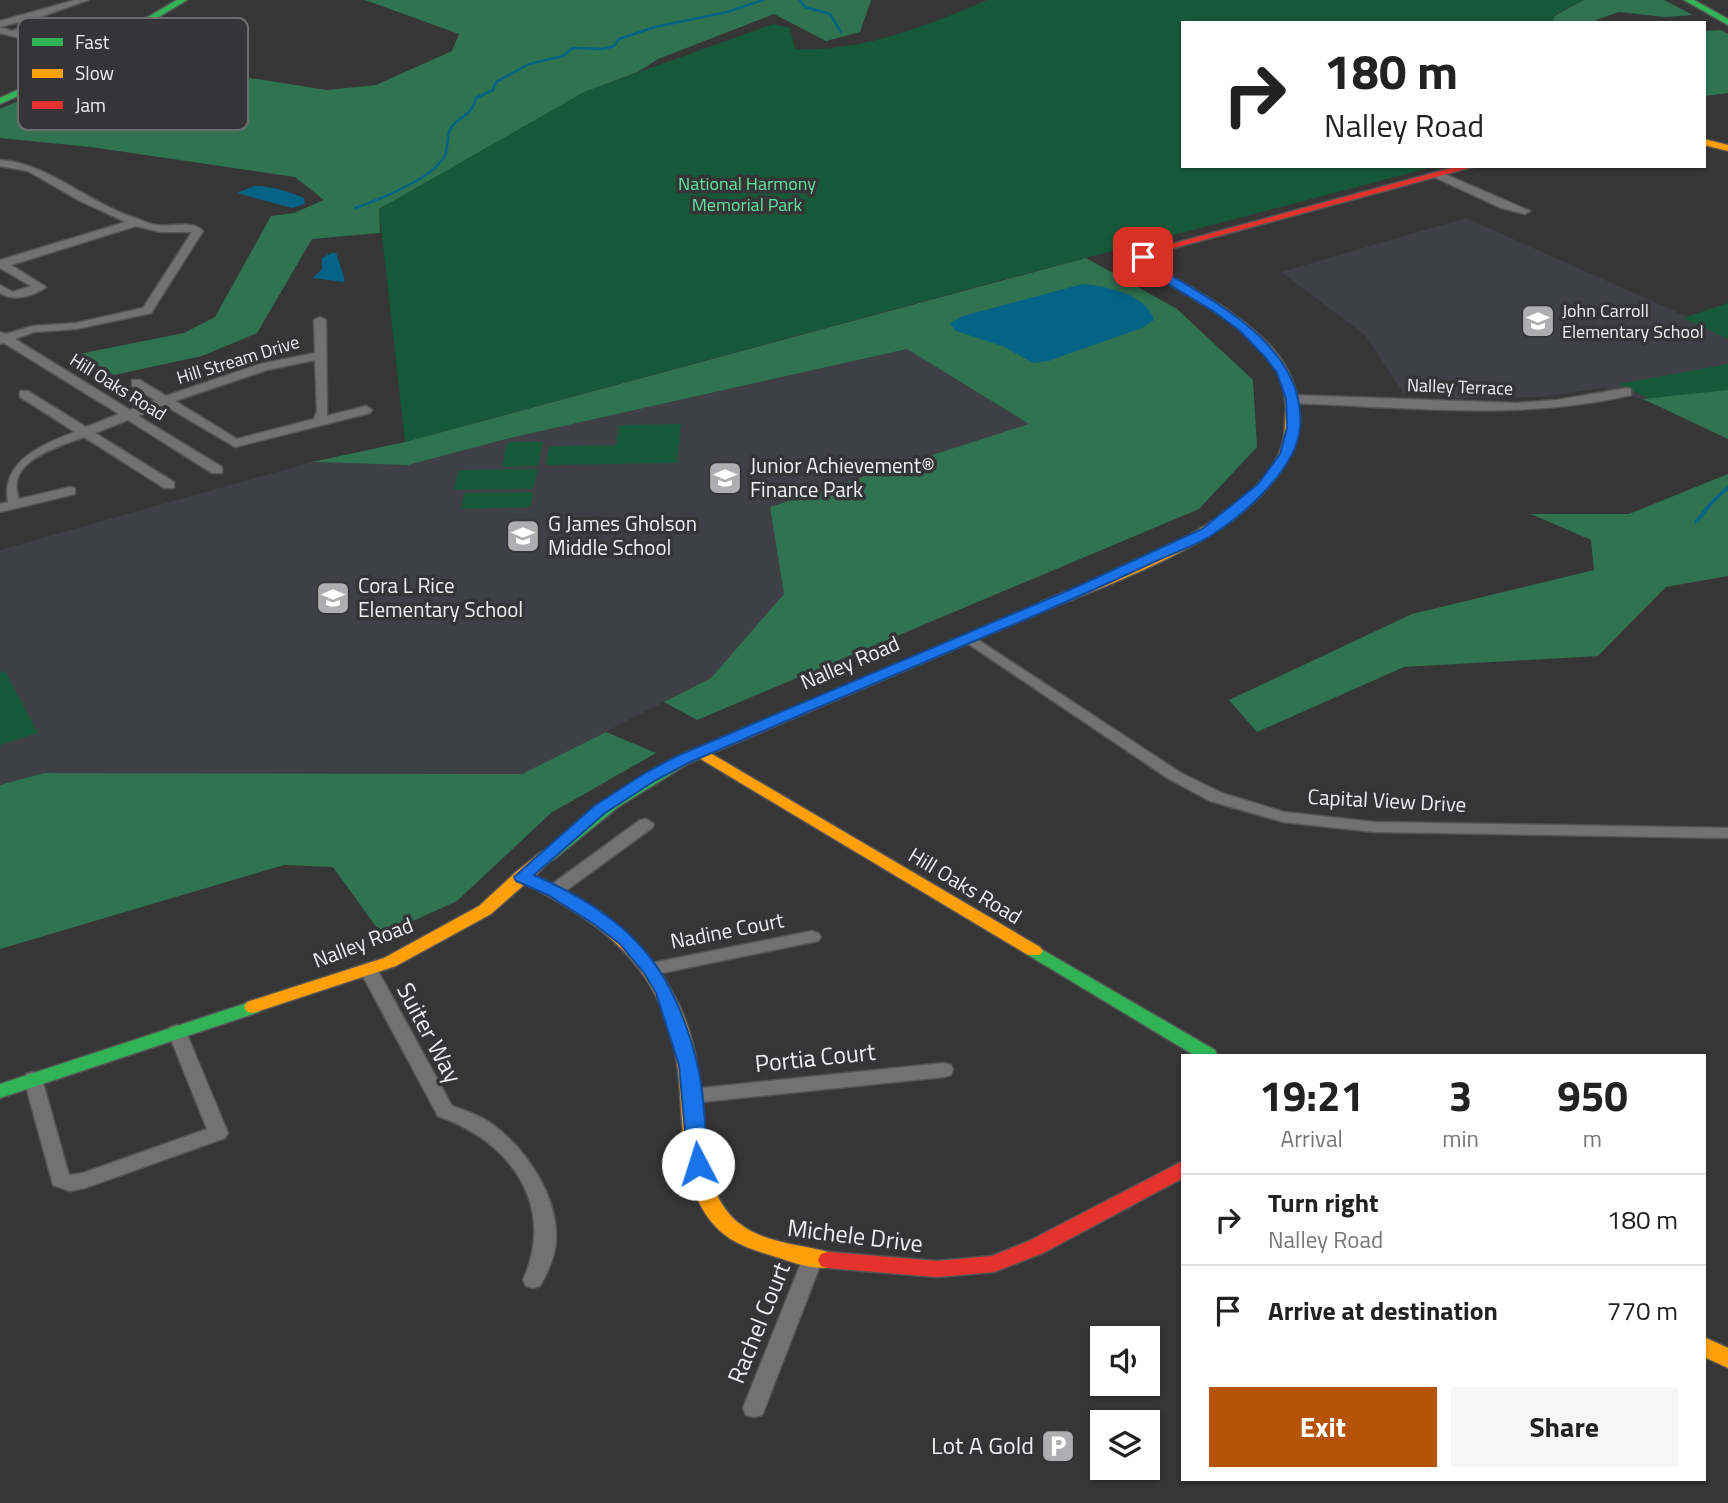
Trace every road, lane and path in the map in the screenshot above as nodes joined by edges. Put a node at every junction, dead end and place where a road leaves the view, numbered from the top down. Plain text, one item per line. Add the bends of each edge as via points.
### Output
1 (84, 0) edge
2 (148, 0) edge
3 (1688, 0) edge
4 (180, 2) edge
5 (36, 15) junction
6 (24, 18) edge
7 (35, 18) edge
8 (153, 18) edge
9 (18, 20) edge
10 (1728, 22) edge
11 (0, 24) edge
12 (0, 30) edge
13 (18, 31) edge
14 (13, 33) junction
15 (18, 34) edge
16 (18, 93) edge
17 (0, 101) edge
18 (1706, 142) edge
19 (1728, 148) edge
20 (0, 163) edge
21 (1464, 168) edge
22 (1438, 175) junction
23 (1525, 211) dead end
24 (137, 222) junction
25 (1, 264) edge
26 (0, 288) edge
27 (320, 320) dead end
28 (2, 337) edge
29 (321, 355) junction
30 (136, 383) dead end
31 (1626, 392) dead end
32 (24, 394) dead end
33 (1292, 399) junction
34 (164, 401) junction
35 (366, 410) dead end
36 (127, 416) junction
37 (319, 422) junction
38 (84, 433) junction
39 (217, 470) dead end
40 (169, 485) dead end
41 (70, 491) dead end
42 (15, 504) junction
43 (0, 508) edge
44 (969, 638) junction
45 (701, 752) junction
46 (646, 824) dead end
47 (1728, 833) edge
48 (522, 877) junction
49 (554, 891) junction
50 (812, 937) dead end
51 (368, 969) junction
52 (652, 969) junction
53 (177, 1032) junction
54 (1206, 1054) edge
55 (944, 1070) dead end
56 (33, 1079) junction
57 (0, 1091) edge
58 (692, 1096) junction
59 (1181, 1170) edge
60 (813, 1258) junction
61 (533, 1280) dead end
62 (1706, 1347) edge
63 (1728, 1359) edge
64 (754, 1408) dead end

1 - 5 street
2 - 4 street
3 - 10 street
4 - 8 street
5 - 6 street
5 - 7 street
9 - 11 street
12 - 14 street
13 - 14 street
14 - 15 street
16 - 17 street
18 - 19 street
20 - 24 street via 35,168 75,195
21 - 22 street
22 - 23 street
22 - 33 street, Nalley Road via 1143,257 1148,267 1224,313 1260,344 1283,373
24 - 25 street
24 - 28 street via 198,231 149,310
25 - 26 street via 40,287 12,296
27 - 29 street
28 - 36 street, Hill Oaks Road
29 - 34 street, Hill Stream Drive via 279,362
29 - 37 street via 323,411
30 - 34 street
31 - 33 street, Nalley Terrace via 1516,407
32 - 38 street
33 - 44 street, Nalley Road via 1293,428 1287,454 1263,487 1207,532
34 - 36 street, Hill Stream Drive
34 - 37 street via 235,443
35 - 37 street
36 - 38 street, Hill Stream Drive
36 - 39 street, Hill Oaks Road
38 - 40 street
38 - 42 street, Hill Stream Drive via 40,450 17,466 8,486
41 - 42 street
42 - 43 street
44 - 45 street, Nalley Road
44 - 47 street, Capital View Drive via 1175,776 1216,797 1283,817 1374,827
45 - 48 street, Nalley Road via 650,776 600,810
45 - 54 street, Hill Oaks Road
46 - 49 street
48 - 49 street, Michele Drive
48 - 51 street, Nalley Road via 485,910 451,931
49 - 52 street, Michele Drive via 626,940
50 - 52 street, Nadine Court
51 - 53 street, Nalley Road
51 - 61 street, Suiter Way via 444,1111 471,1120 494,1135 529,1180 543,1212 547,1237
52 - 58 street, Michele Drive via 678,1028
53 - 56 street, Nalley Road
53 - 56 street via 218,1133 85,1180 60,1180
55 - 58 street, Portia Court
56 - 57 street, Nalley Road
58 - 60 street, Michele Drive via 698,1164 719,1216 746,1238
59 - 60 street, Michele Drive via 1035,1248 996,1263 945,1270
60 - 64 street, Rachel Court
62 - 63 street

